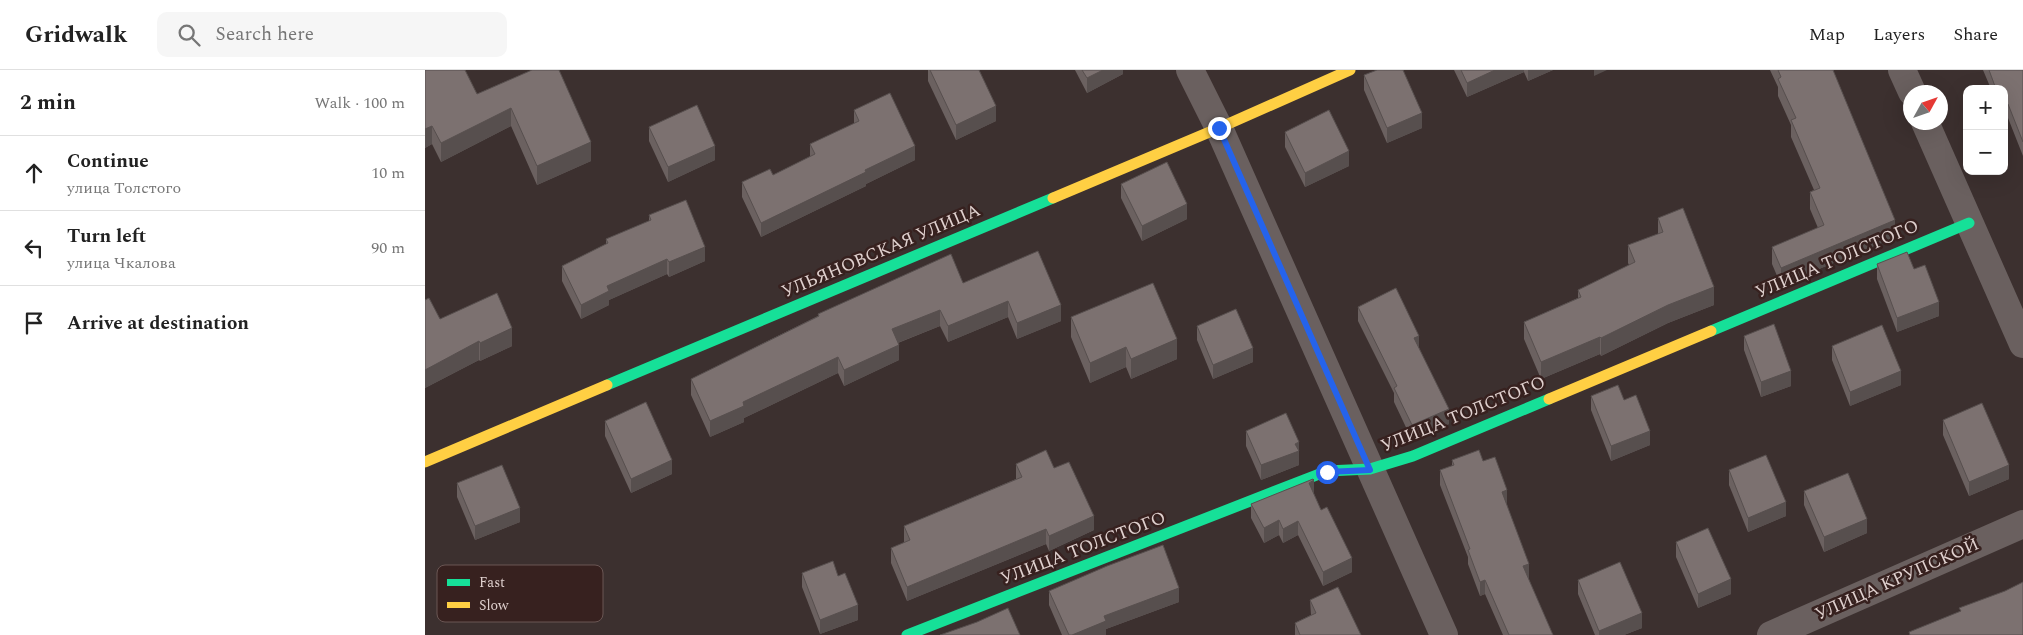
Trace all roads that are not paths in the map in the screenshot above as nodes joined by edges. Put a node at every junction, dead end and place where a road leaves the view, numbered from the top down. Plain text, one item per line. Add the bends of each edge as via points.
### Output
1 (1190, 70) edge
2 (1350, 70) edge
3 (1902, 70) edge
4 (1909, 85) edge
5 (1219, 128) junction
6 (1928, 130) edge
7 (1969, 223) junction
8 (2023, 344) edge
9 (425, 462) edge
10 (1370, 470) junction
11 (2023, 524) edge
12 (1777, 634) edge
13 (907, 635) edge
14 (1443, 635) edge

1 - 5 street
2 - 5 street, УЛЬЯНОВСКАЯ УЛИЦА
3 - 4 street
5 - 9 street, УЛЬЯНОВСКАЯ УЛИЦА
5 - 10 street
6 - 7 street
7 - 8 street
7 - 10 street, УЛИЦА ТОЛСТОГО via 1413,456
10 - 13 street, УЛИЦА ТОЛСТОГО via 1327,472
10 - 14 street
11 - 12 street, УЛИЦА КРУПСКОЙ

